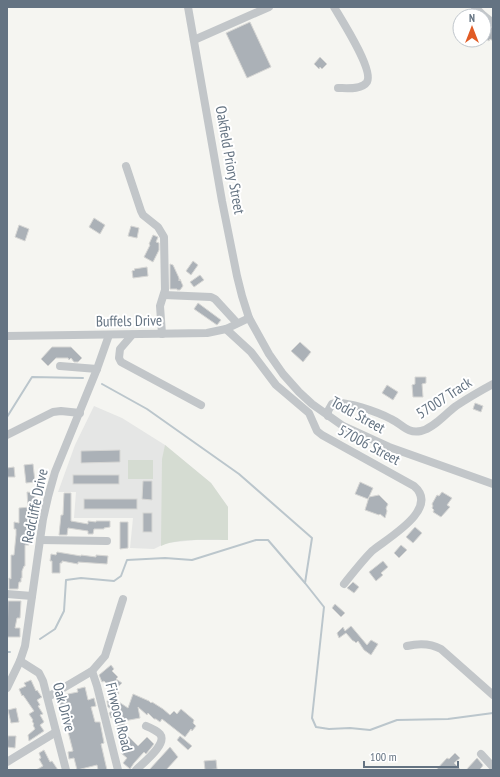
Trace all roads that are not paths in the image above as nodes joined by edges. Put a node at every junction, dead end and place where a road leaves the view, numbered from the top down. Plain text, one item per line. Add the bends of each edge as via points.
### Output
1 (188, 7) edge
2 (269, 7) edge
3 (334, 7) edge
4 (194, 40) junction
5 (338, 88) dead end
6 (126, 166) dead end
7 (164, 295) junction
8 (249, 318) junction
9 (237, 323) junction
10 (226, 329) junction
11 (162, 334) junction
12 (109, 335) junction
13 (132, 335) junction
14 (7, 336) edge
15 (60, 366) dead end
16 (97, 370) junction
17 (493, 384) edge
18 (201, 405) dead end
19 (80, 413) junction
20 (328, 416) junction
21 (7, 434) edge
22 (493, 484) edge
23 (40, 540) junction
24 (107, 541) dead end
25 (344, 584) dead end
26 (7, 594) edge
27 (32, 596) junction
28 (123, 599) dead end
29 (407, 646) dead end
30 (20, 662) junction
31 (92, 671) junction
32 (7, 688) edge
33 (493, 695) edge
34 (48, 697) junction
35 (146, 726) dead end
36 (56, 732) junction
37 (481, 754) dead end
38 (7, 762) edge
39 (493, 767) edge
40 (66, 770) edge
41 (118, 770) edge
42 (136, 770) edge

1 - 4 street, Oakfield Priory Street
2 - 4 street
3 - 5 street via 361,54 368,77 363,85
4 - 8 street, Oakfield Priory Street via 236,269
6 - 7 street via 141,211 158,227 164,238
7 - 9 street via 211,297
7 - 11 street via 160,306
8 - 9 street, Buffels Drive
8 - 20 street, Todd Street via 283,374 303,396
9 - 10 street, Buffels Drive
10 - 11 street, Buffels Drive via 207,333
10 - 25 street, 57006 Street via 251,352 276,385 308,413 317,431 414,486 421,494 420,504 409,522 372,552
11 - 13 street, Buffels Drive
12 - 13 street, Buffels Drive
12 - 14 street, Buffels Drive
12 - 16 street, Redcliffe Drive
13 - 18 street via 120,349 121,362
15 - 16 street
16 - 19 street, Redcliffe Drive
17 - 20 street, 57007 Track via 456,406 422,431 409,431 389,418 340,402 332,404
19 - 21 street via 53,412
19 - 23 street, Redcliffe Drive via 55,472
20 - 22 street, Todd Street via 343,426 389,447
23 - 24 street
23 - 27 street, Redcliffe Drive
26 - 27 street
27 - 30 street, Redcliffe Drive via 25,646
28 - 31 street via 105,656
29 - 33 street via 434,645
30 - 32 street, Redcliffe Drive
30 - 34 street, Oak Drive via 39,673
31 - 34 street
31 - 41 street, Firwood Road
34 - 36 street, Oak Drive
35 - 42 street via 160,734 161,743
36 - 38 street
36 - 40 street, Oak Drive
37 - 39 street

